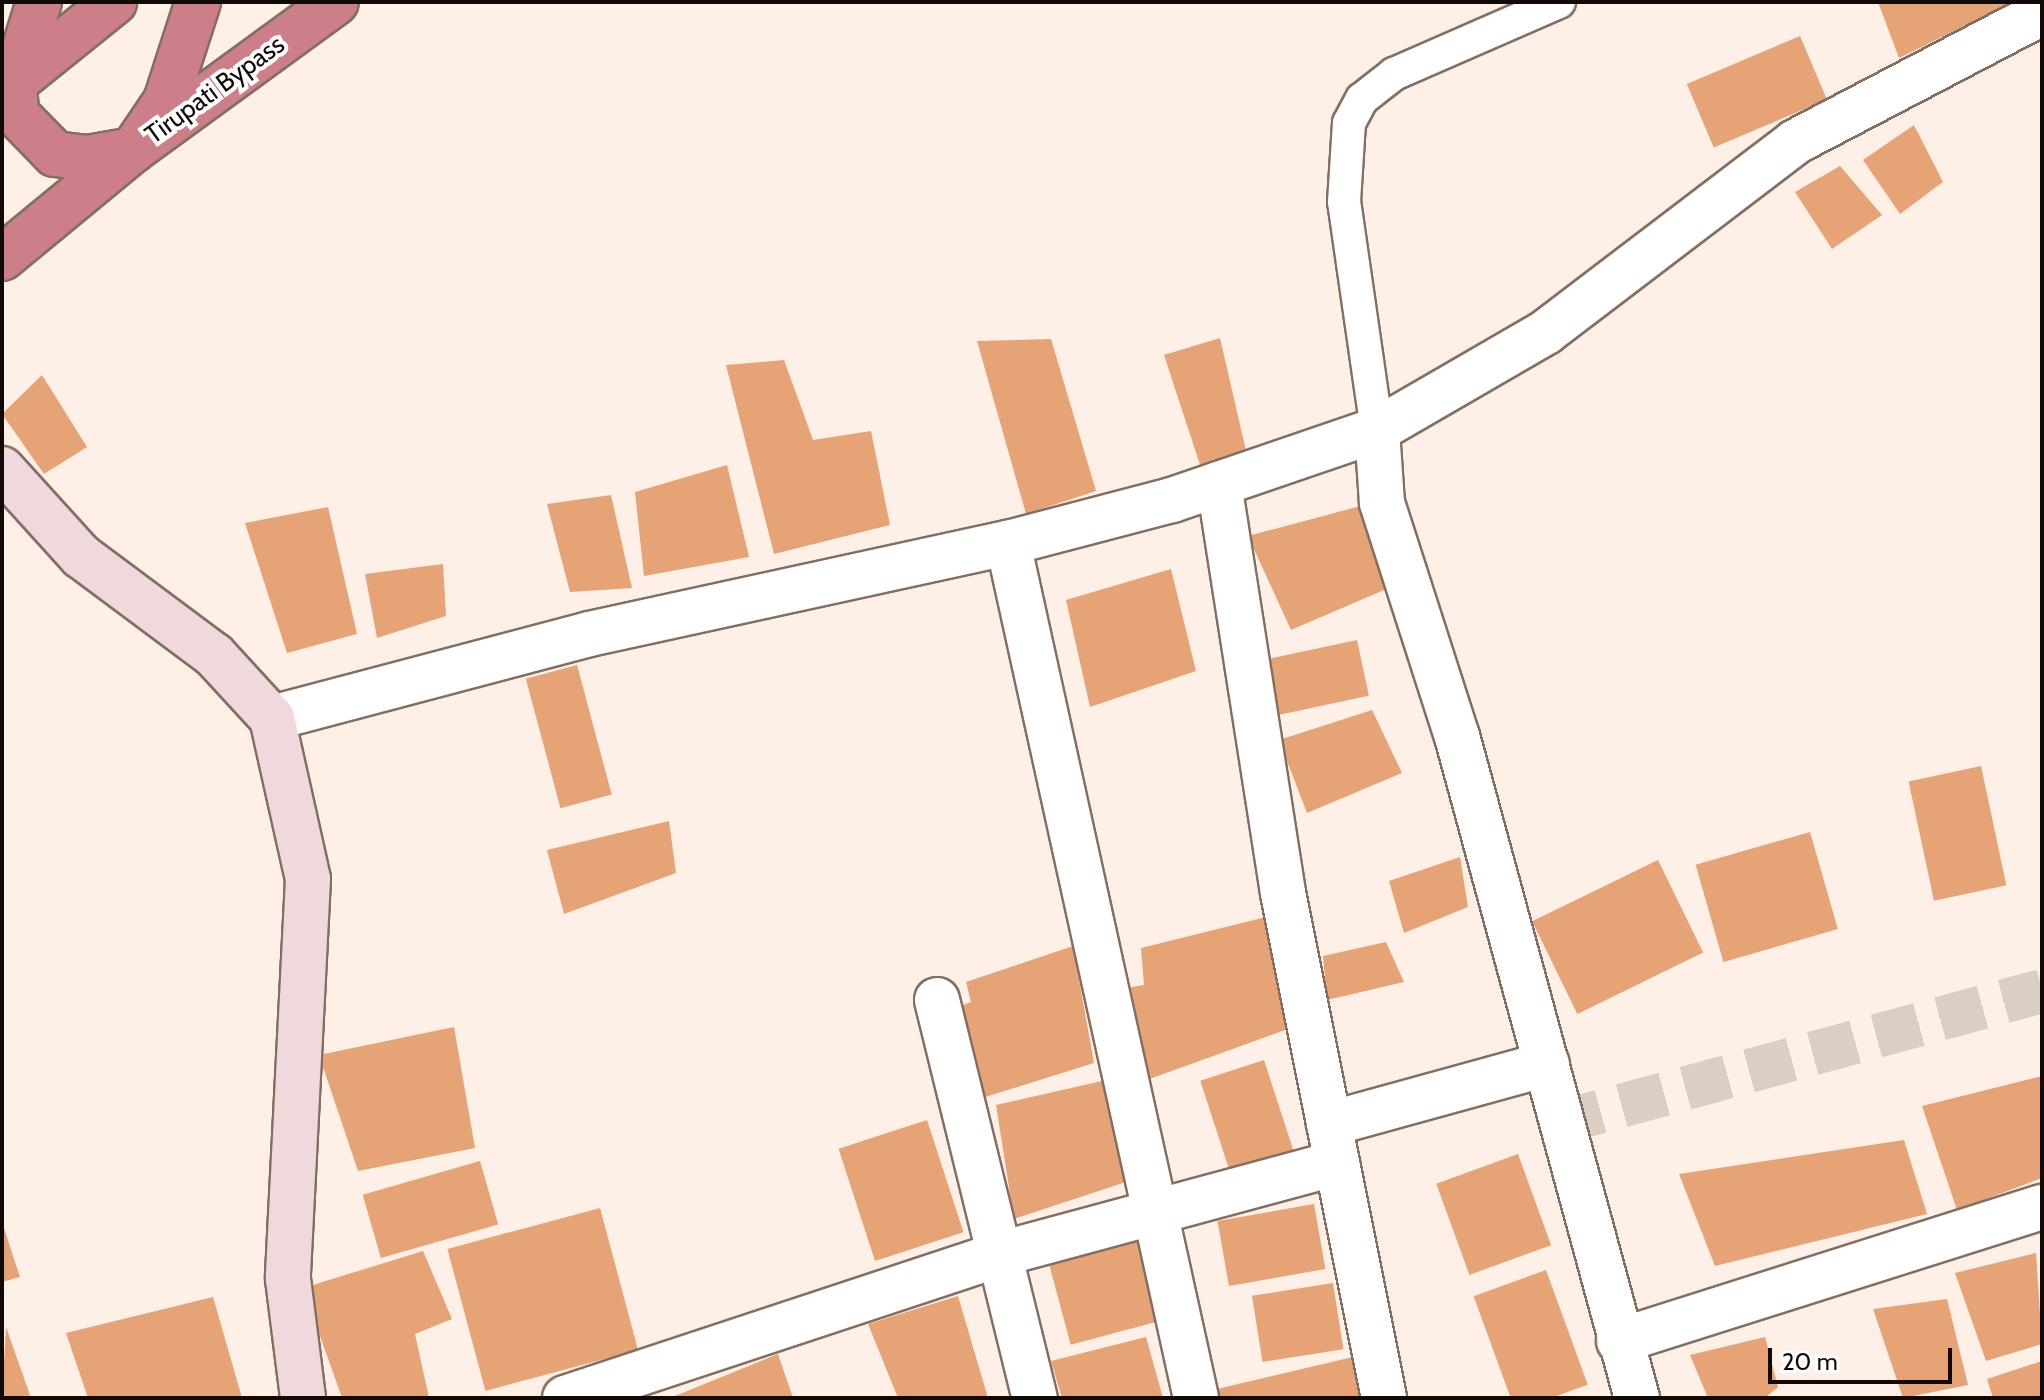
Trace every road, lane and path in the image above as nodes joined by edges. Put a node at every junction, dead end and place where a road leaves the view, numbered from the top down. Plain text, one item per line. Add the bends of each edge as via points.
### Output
1 (39, 2) edge
2 (114, 2) edge
3 (198, 2) edge
4 (336, 2) edge
5 (1559, 2) edge
6 (2042, 13) edge
7 (6, 81) edge
8 (133, 150) junction
9 (2, 258) edge
10 (1377, 430) junction
11 (2, 469) edge
12 (1219, 484) junction
13 (1008, 543) junction
14 (272, 718) junction
15 (937, 1000) dead end
16 (1547, 1064) junction
17 (1333, 1144) junction
18 (2042, 1207) edge
19 (1152, 1210) junction
20 (1000, 1254) junction
21 (1619, 1341) junction
22 (303, 1398) edge
23 (565, 1398) edge
24 (1035, 1398) edge
25 (1196, 1398) edge
26 (1384, 1398) edge
27 (1637, 1398) edge

1 - 7 highway, Tirupati Bypass
2 - 7 highway
3 - 8 highway, Tirupati Bypass via 166,101
4 - 8 highway, Tirupati Bypass
5 - 10 lane via 1394,74 1362,99 1349,123 1344,202
6 - 10 street via 1795,142 1546,332
7 - 8 highway, Tirupati Bypass via 16,114 55,154
8 - 9 highway, Tirupati Bypass
10 - 12 street
10 - 16 street via 1382,503 1457,736
11 - 14 main road via 81,556 214,655
12 - 13 street
12 - 17 street via 1283,893
13 - 14 street via 589,634
13 - 19 street
14 - 22 main road via 308,879 288,1279
15 - 20 street
16 - 17 street
16 - 21 street
17 - 19 street
17 - 26 street
18 - 21 street
19 - 20 street
19 - 25 street
20 - 23 street
20 - 24 street
21 - 27 street

